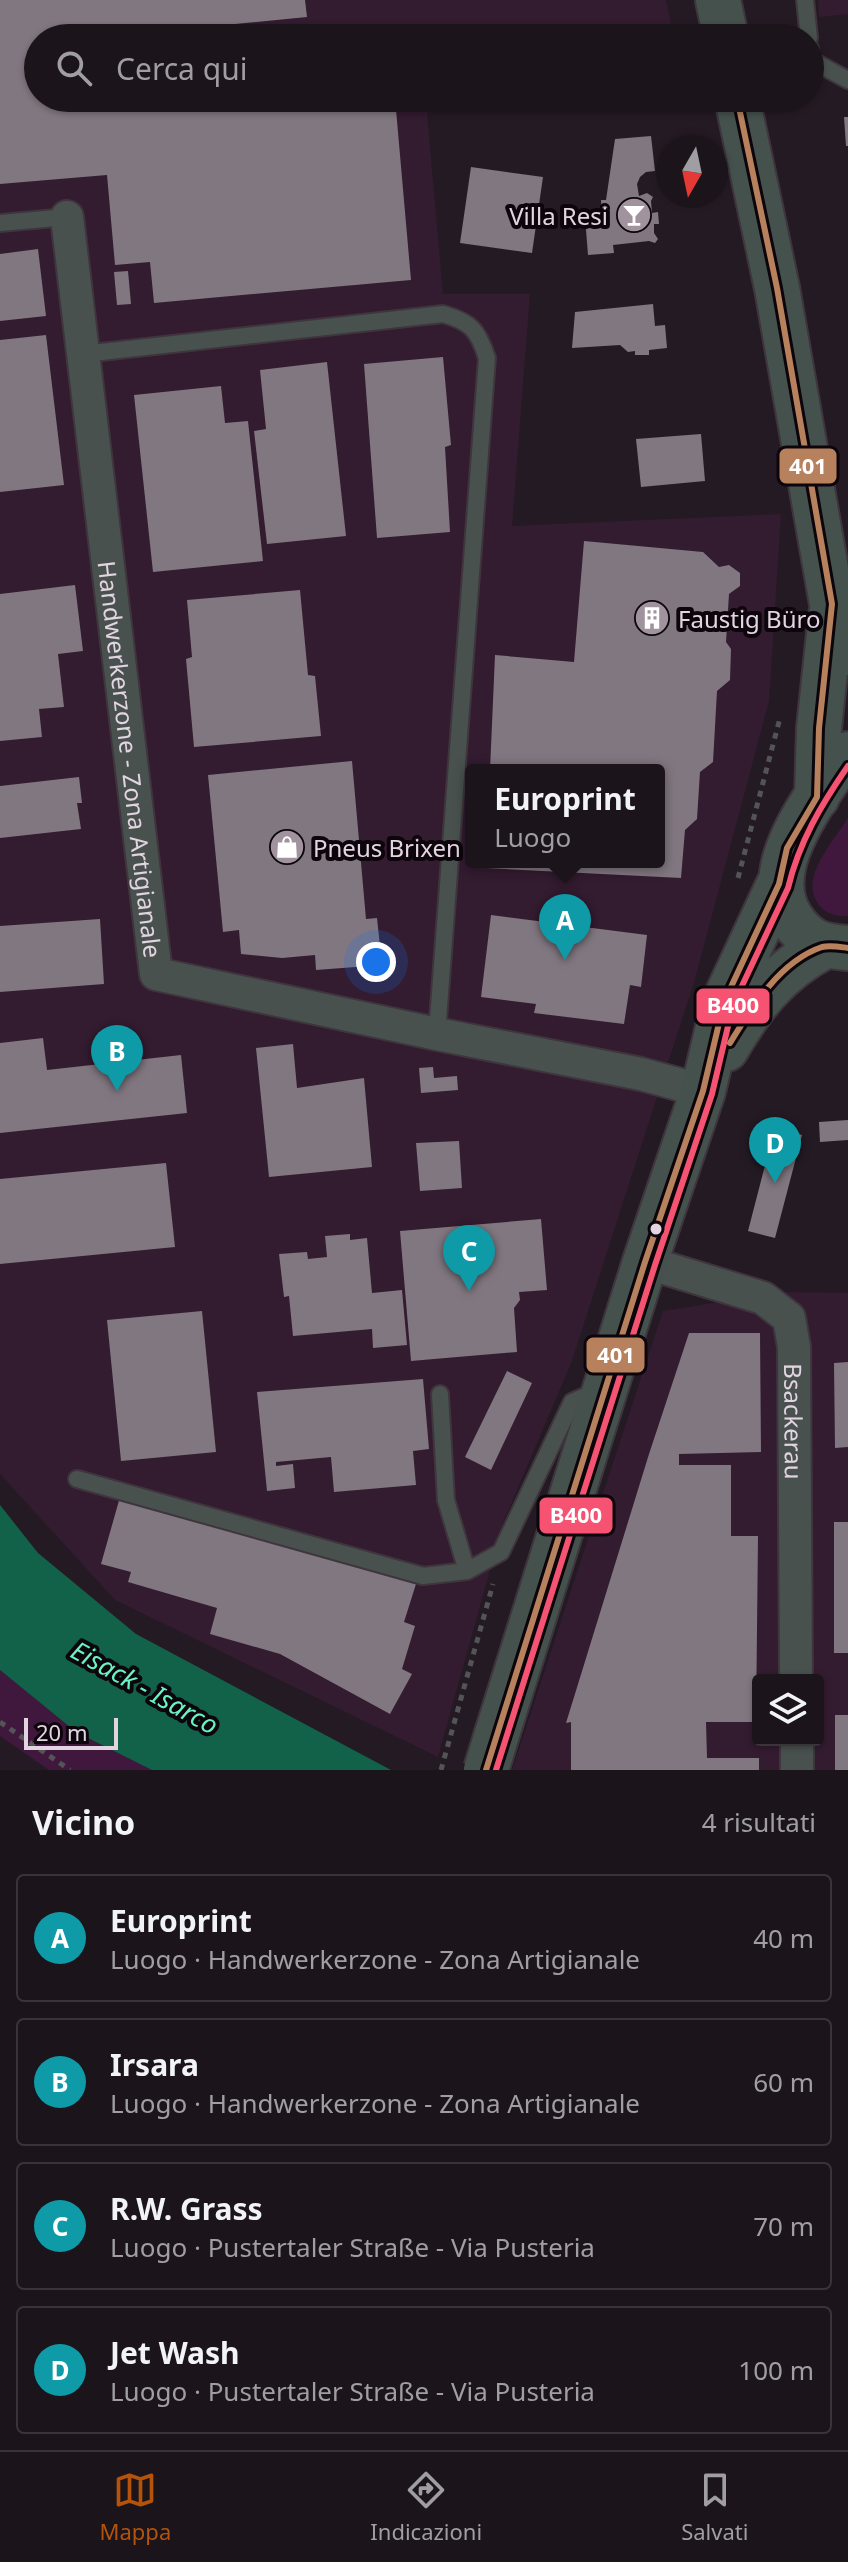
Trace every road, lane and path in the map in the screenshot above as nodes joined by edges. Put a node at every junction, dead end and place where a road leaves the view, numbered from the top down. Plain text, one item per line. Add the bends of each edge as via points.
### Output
1 (718, 0) edge
2 (805, 0) edge
3 (723, 24) edge
4 (808, 24) edge
5 (824, 67) edge
6 (848, 80) edge
7 (740, 112) edge
8 (67, 217) joint
9 (0, 223) edge
10 (83, 354) junction
11 (832, 604) junction
12 (848, 653) edge
13 (848, 754) edge
14 (817, 797) junction
15 (779, 884) junction
16 (836, 947) edge
17 (437, 1034) junction
18 (703, 1091) junction
19 (645, 1262) junction
20 (607, 1387) junction
21 (440, 1394) dead end
22 (77, 1479) dead end
23 (501, 1552) junction
24 (467, 1571) junction
25 (796, 1674) edge
26 (0, 1722) edge
27 (797, 1746) edge
28 (491, 1752) edge
29 (70, 1770) edge
30 (441, 1770) edge
31 (797, 1770) edge

1 - 3 main road
2 - 4 lane
5 - 6 lane
7 - 11 main road via 777,288
8 - 9 lane
8 - 10 street, Handwerkerzone - Zona Artigianale
10 - 17 street, Handwerkerzone - Zona Artigianale via 156,974
10 - 17 lane via 443,314 465,321 481,338 487,358
11 - 12 main road
11 - 14 main road
13 - 14 main road
14 - 15 main road via 787,848
15 - 16 main road via 786,910 801,933
15 - 18 main road via 724,1002
16 - 18 main road via 798,960 780,977 747,1014
17 - 18 street, Handwerkerzone - Zona Artigianale
18 - 19 main road
19 - 20 main road
19 - 25 street, Bsackerau via 763,1298 789,1318 794,1347
20 - 23 lane via 572,1402
20 - 28 main road
21 - 24 lane via 446,1500
22 - 24 lane via 423,1576
23 - 24 lane
23 - 30 path
26 - 29 path
27 - 31 street

